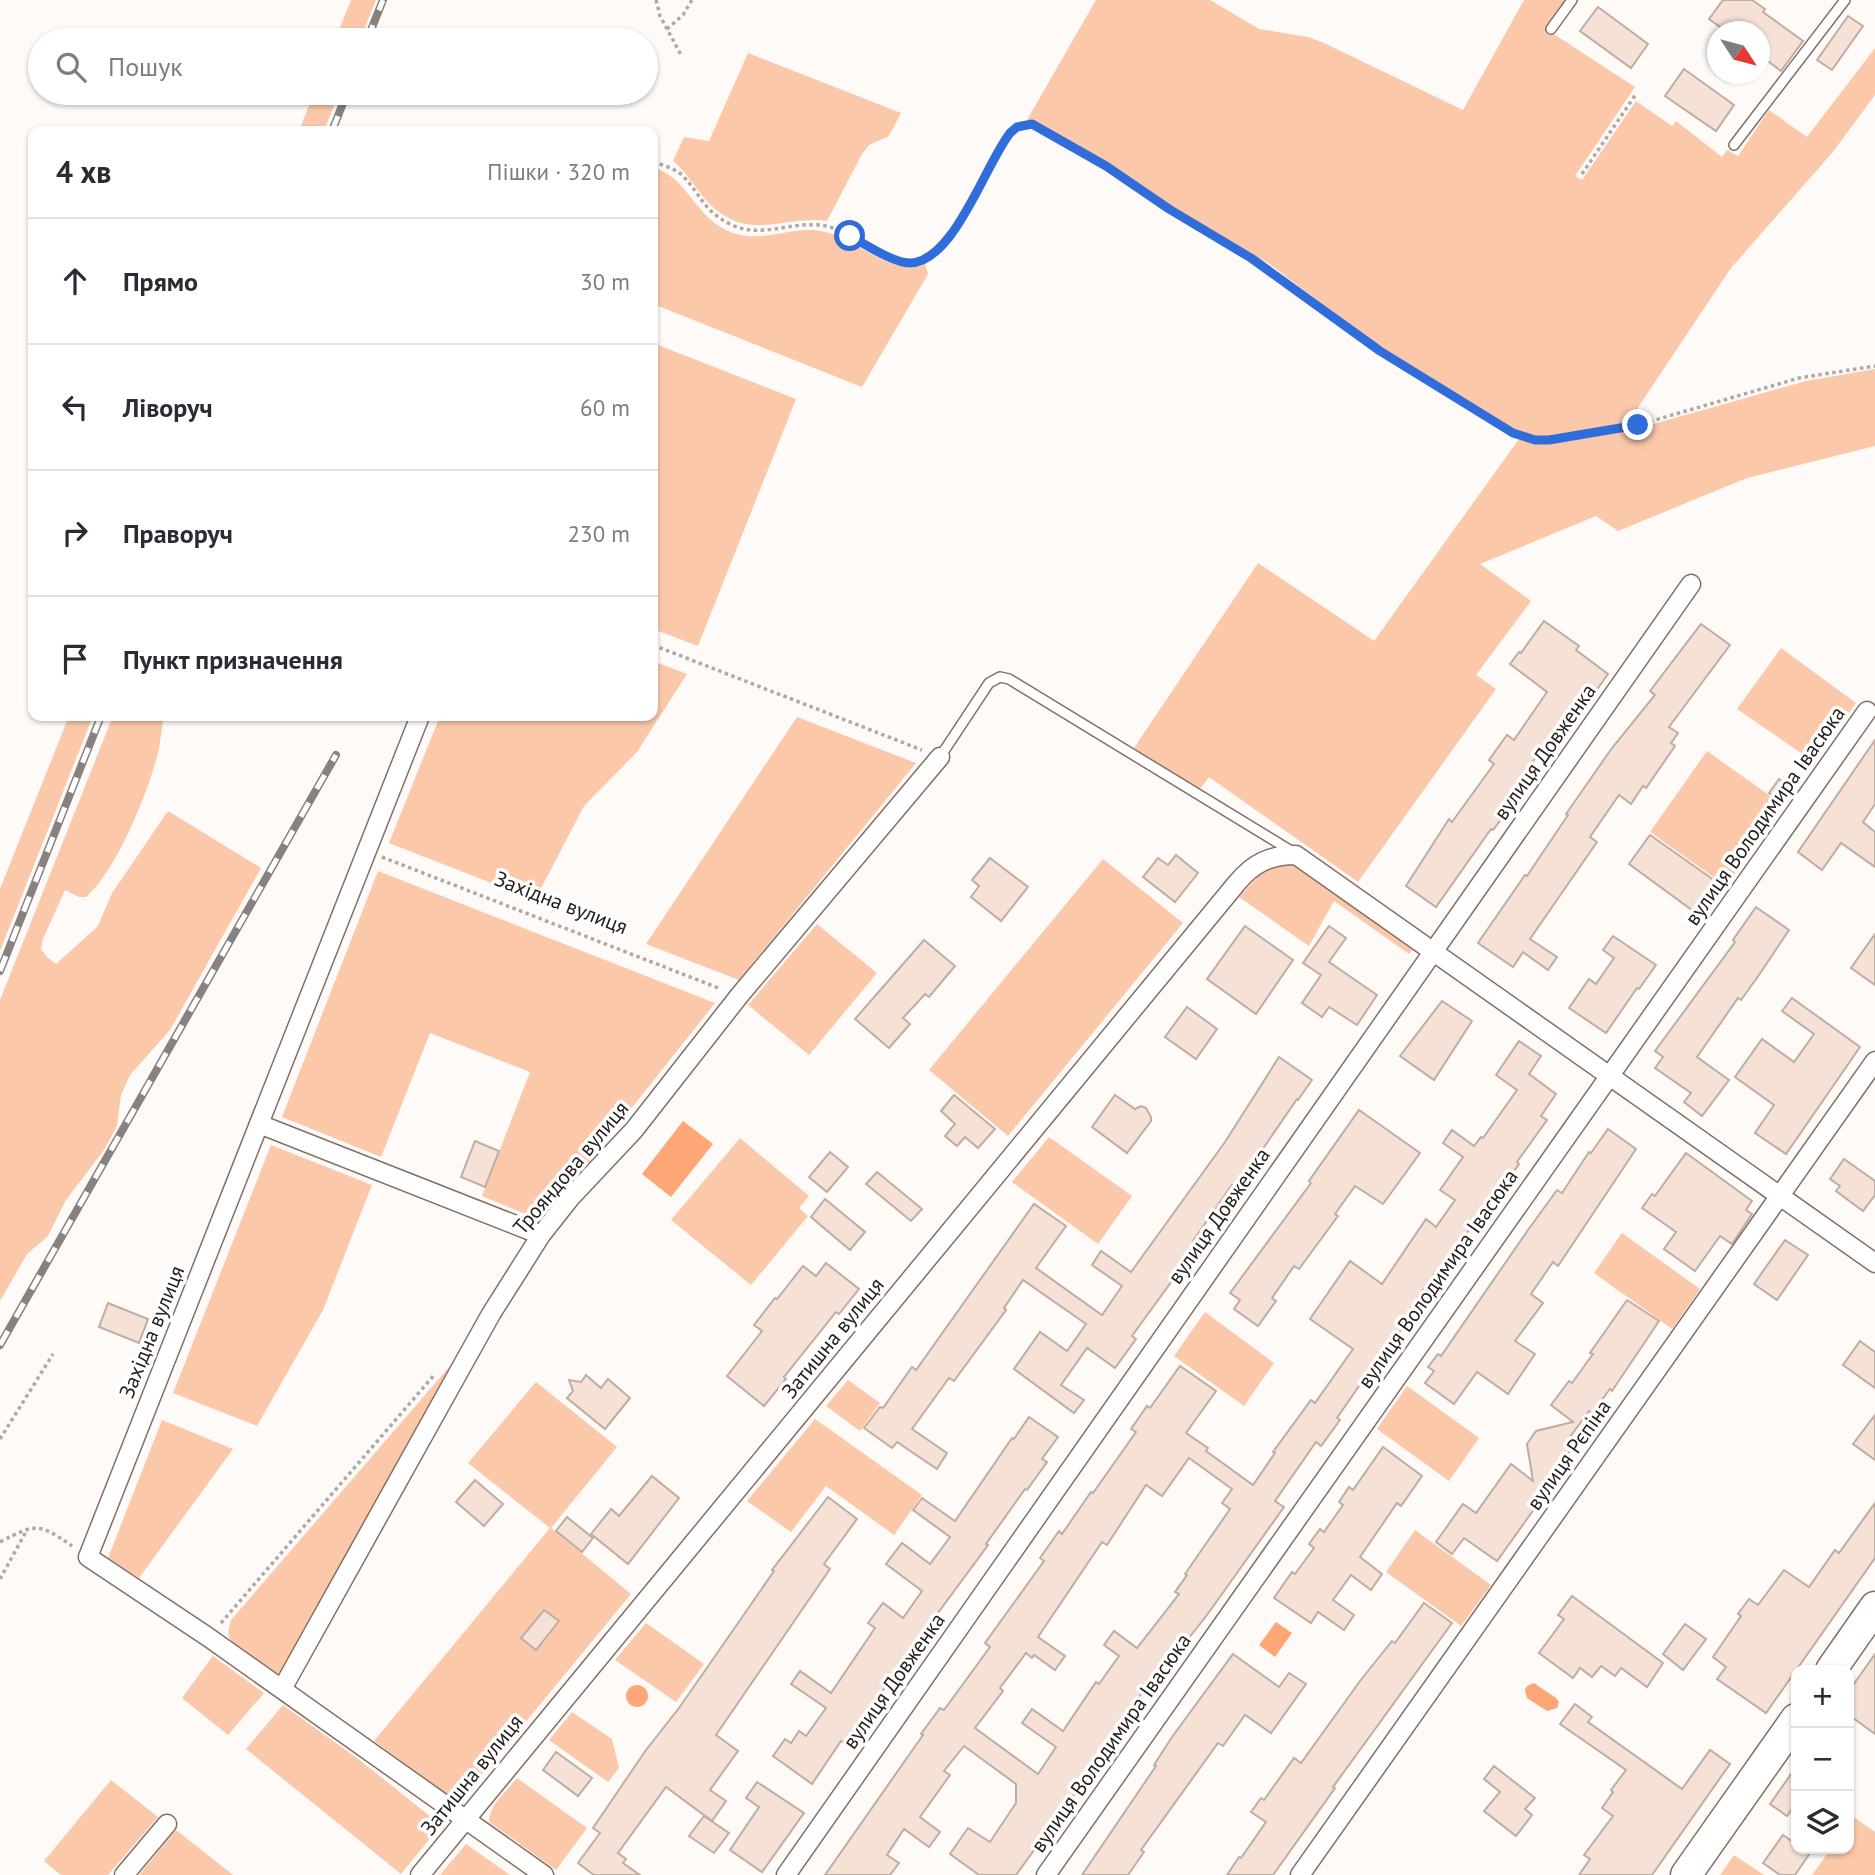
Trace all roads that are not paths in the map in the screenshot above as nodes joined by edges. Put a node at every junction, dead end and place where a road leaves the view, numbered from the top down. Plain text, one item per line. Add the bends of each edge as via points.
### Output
1 (1572, 0) edge
2 (1845, 0) edge
3 (1551, 29) dead end
4 (1734, 145) dead end
5 (1691, 584) dead end
6 (1867, 711) dead end
7 (418, 721) edge
8 (940, 757) joint
9 (1296, 855) junction
10 (1433, 950) junction
11 (1875, 1061) edge
12 (1609, 1075) junction
13 (259, 1124) junction
14 (1780, 1195) junction
15 (541, 1236) junction
16 (1875, 1263) edge
17 (1875, 1607) edge
18 (1834, 1665) edge
19 (282, 1689) junction
20 (1791, 1726) edge
21 (466, 1818) junction
22 (167, 1824) dead end
23 (124, 1875) edge
24 (420, 1875) edge
25 (544, 1875) edge
26 (786, 1875) edge
27 (1046, 1875) edge
28 (1300, 1875) edge
29 (1686, 1875) edge

1 - 3 lane
2 - 4 lane
5 - 10 street, вулиця Довженка
6 - 12 street, вулиця Володимира Івасюка
7 - 13 street, Західна вулиця
8 - 9 lane via 989,683 1000,677 1009,679
8 - 15 street, Трояндова вулиця via 739,996 634,1130
9 - 10 street
9 - 21 street, Затишна вулиця via 1270,857 1242,876
10 - 12 street
10 - 26 street, вулиця Довженка
11 - 14 street, вулиця Рєпіна
12 - 14 street
12 - 27 street, вулиця Володимира Івасюка
13 - 15 street
13 - 19 street, Західна вулиця via 88,1557
14 - 16 street
14 - 28 street, вулиця Рєпіна
15 - 19 street, Трояндова вулиця via 491,1314
17 - 18 highway
19 - 21 street
20 - 29 highway
21 - 24 street, Затишна вулиця
21 - 25 street
22 - 23 street

